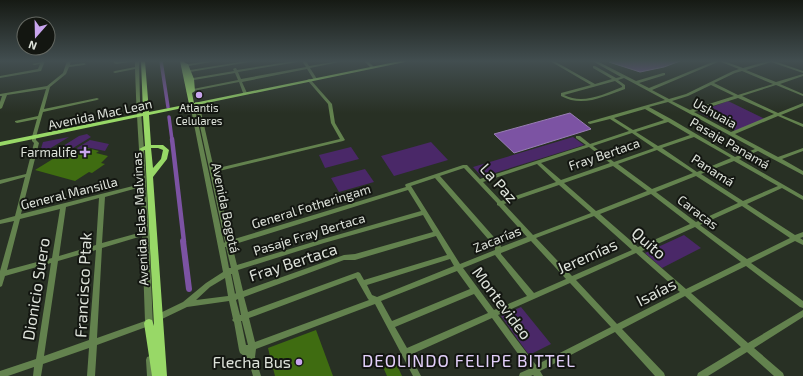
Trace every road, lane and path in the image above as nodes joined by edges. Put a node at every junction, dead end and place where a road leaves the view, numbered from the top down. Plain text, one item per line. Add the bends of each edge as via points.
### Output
1 (59, 79) edge
2 (137, 79) edge
3 (145, 79) edge
4 (197, 79) edge
5 (254, 79) edge
6 (315, 79) edge
7 (583, 79) edge
8 (620, 79) edge
9 (628, 79) edge
10 (649, 79) edge
11 (676, 79) edge
12 (721, 79) edge
13 (764, 79) edge
14 (791, 79) edge
15 (189, 80) joint
16 (309, 80) junction
17 (615, 80) junction
18 (241, 81) junction
19 (635, 83) junction
20 (711, 83) junction
21 (776, 84) junction
22 (594, 85) junction
23 (48, 87) junction
24 (190, 90) junction
25 (648, 90) junction
26 (245, 93) junction
27 (5, 94) junction
28 (0, 95) edge
29 (803, 95) edge
30 (737, 96) junction
31 (97, 100) dead end
32 (668, 100) junction
33 (803, 104) edge
34 (195, 105) junction
35 (645, 107) junction
36 (0, 108) edge
37 (41, 111) junction
38 (690, 112) junction
39 (777, 114) junction
40 (147, 115) junction
41 (39, 117) junction
42 (139, 117) junction
43 (610, 117) junction
44 (669, 120) junction
45 (17, 122) dead end
46 (590, 123) dead end
47 (803, 126) edge
48 (632, 132) junction
49 (731, 134) junction
50 (695, 135) junction
51 (578, 137) dead end
52 (34, 139) junction
53 (0, 144) edge
54 (203, 144) junction
55 (589, 146) junction
56 (149, 147) junction
57 (0, 148) edge
58 (657, 148) junction
59 (142, 149) junction
60 (760, 149) junction
61 (803, 149) edge
62 (736, 159) junction
63 (778, 159) junction
64 (537, 162) junction
65 (613, 164) junction
66 (465, 166) joint
67 (212, 171) junction
68 (696, 173) junction
69 (803, 173) edge
70 (28, 175) junction
71 (151, 175) junction
72 (436, 175) junction
73 (480, 181) junction
74 (0, 182) edge
75 (559, 182) junction
76 (143, 185) junction
77 (782, 186) junction
78 (408, 187) junction
79 (651, 192) junction
80 (217, 193) junction
81 (210, 195) junction
82 (102, 196) junction
83 (803, 198) edge
84 (219, 200) junction
85 (212, 202) junction
86 (742, 203) junction
87 (499, 204) junction
88 (63, 206) junction
89 (425, 212) junction
90 (594, 213) junction
91 (18, 218) junction
92 (0, 222) edge
93 (695, 224) junction
94 (437, 233) junction
95 (146, 234) junction
96 (803, 234) edge
97 (531, 238) junction
98 (796, 238) junction
99 (803, 243) edge
100 (229, 244) junction
101 (221, 246) junction
102 (99, 247) junction
103 (636, 250) junction
104 (498, 252) junction
105 (451, 256) junction
106 (55, 259) junction
107 (746, 263) junction
108 (458, 267) junction
109 (234, 270) junction
110 (226, 273) junction
111 (1, 274) edge
112 (570, 279) junction
113 (363, 283) junction
114 (0, 284) edge
115 (475, 290) junction
116 (684, 293) junction
117 (240, 294) junction
118 (532, 296) junction
119 (232, 298) junction
120 (377, 300) junction
121 (186, 304) junction
122 (803, 305) edge
123 (803, 313) edge
124 (493, 314) junction
125 (159, 317) junction
126 (245, 317) junction
127 (236, 320) junction
128 (149, 323) junction
129 (392, 325) junction
130 (616, 328) junction
131 (93, 342) junction
132 (252, 347) junction
133 (748, 348) junction
134 (243, 350) junction
135 (405, 353) junction
136 (251, 357) junction
137 (39, 361) junction
138 (537, 373) edge
139 (0, 375) edge
140 (257, 375) edge
141 (37, 376) edge
142 (91, 376) edge
143 (151, 376) edge
144 (157, 376) edge
145 (162, 376) edge
146 (417, 376) edge
147 (523, 376) edge
148 (661, 376) edge
149 (701, 376) edge
150 (780, 376) edge

1 - 23 street
2 - 42 street, Avenida Islas Malvinas
3 - 40 main road, Avenida Islas Malvinas
4 - 15 street
5 - 18 street
6 - 16 main road, Avenida Mac Lean
7 - 22 street
8 - 17 street
9 - 19 street, Ushuaia
10 - 19 street
11 - 25 street
12 - 20 street
13 - 21 street
14 - 21 street
15 - 24 main road, Avenida Bogotá
16 - 26 main road, Avenida Mac Lean
16 - 67 street via 330,104 333,123 343,140
17 - 22 street
17 - 22 street via 624,88 581,101 562,95
18 - 24 street
18 - 26 street
19 - 25 street, Ushuaia
20 - 30 street
20 - 32 street via 687,95
21 - 29 street
21 - 30 street
23 - 27 street
23 - 37 street
24 - 34 main road, Avenida Bogotá
25 - 32 street, Ushuaia
26 - 34 main road, Avenida Mac Lean
27 - 28 street
27 - 36 street
30 - 38 street
30 - 39 street
31 - 37 street
32 - 35 street
32 - 38 street, Ushuaia
33 - 39 street
34 - 40 main road, Avenida Mac Lean
34 - 54 street, Avenida Bogotá
35 - 43 street
35 - 44 street, Pasaje Panamá
37 - 41 street
38 - 49 street, Ushuaia
39 - 47 street
39 - 49 street
40 - 42 main road, Avenida Mac Lean
40 - 56 main road, Avenida Islas Malvinas
41 - 45 street
41 - 52 street
42 - 52 main road, Avenida Mac Lean
42 - 59 street, Avenida Islas Malvinas
43 - 46 street
43 - 48 street, Panamá
44 - 48 street
44 - 50 street, Pasaje Panamá
48 - 55 street
48 - 58 street, Panamá
49 - 60 street, Ushuaia
50 - 58 street, Fray Bertaca
50 - 62 street, Pasaje Panamá
51 - 55 street, Caracas
52 - 53 main road, Avenida Mac Lean
52 - 57 main road, Avenida Mac Lean
52 - 70 street via 37,143
54 - 67 street, Avenida Bogotá
54 - 81 street, Avenida Bogotá
55 - 64 street
55 - 65 street, Caracas
56 - 59 main road
56 - 71 main road, Avenida Islas Malvinas
56 - 71 main road via 162,146 166,150 164,159
58 - 65 street, Fray Bertaca
58 - 68 street, Panamá
59 - 76 street, Avenida Islas Malvinas
60 - 62 street, Zacarías
60 - 63 street, Ushuaia
61 - 63 street
62 - 68 street, Zacarías
62 - 77 street, Pasaje Panamá
63 - 69 street, Ushuaia
64 - 73 street
64 - 75 street, Quito
65 - 75 street, Fray Bertaca
65 - 79 street, Caracas
66 - 72 street, General Fotheringam
66 - 73 street, La Paz
67 - 80 street, Avenida Bogotá
68 - 79 street, Zacarías
68 - 86 street, Panamá
70 - 74 street
70 - 91 street
71 - 125 main road, Avenida Islas Malvinas
72 - 78 street, General Fotheringam
72 - 104 street via 498,246
73 - 87 street, La Paz
75 - 87 street, Fray Bertaca
75 - 90 street, Quito
76 - 82 street, General Mansilla
76 - 95 street, Avenida Islas Malvinas
77 - 83 street, Pasaje Panamá
77 - 86 street, Jeremías
78 - 89 street, Montevideo
78 - 100 street, General Fotheringam
79 - 90 street, Zacarías
79 - 93 street, Caracas
80 - 81 street
80 - 84 street, Avenida Bogotá
81 - 85 street, Avenida Bogotá
82 - 88 street, General Mansilla
82 - 102 street, Francisco Ptak
84 - 85 street
84 - 100 street, Avenida Bogotá
85 - 101 street, Avenida Bogotá
86 - 93 street, Jeremías
86 - 98 street, Panamá
87 - 97 street, La Paz
88 - 91 street, General Mansilla
88 - 106 street, Dionicio Suero
89 - 94 street, Montevideo
89 - 109 street, Pasaje Fray Bertaca via 323,240
90 - 97 street, Zacarías
90 - 103 street, Quito
91 - 92 street, General Mansilla
91 - 111 street
93 - 103 street, Jeremías
93 - 107 street, Caracas
94 - 105 street, Montevideo
94 - 117 street, Fray Bertaca via 344,258
95 - 102 street
95 - 128 street, Avenida Islas Malvinas
96 - 98 street, Isaías
97 - 104 street, Zacarías
97 - 112 street, La Paz
98 - 99 street, Panamá
98 - 107 street, Isaías
100 - 101 street, General Fotheringam
100 - 109 street, Avenida Bogotá
101 - 110 street, Avenida Bogotá
102 - 106 street
102 - 131 street, Francisco Ptak
103 - 112 street, Jeremías
103 - 116 street, Quito
104 - 108 street, Zacarías
104 - 118 street
105 - 108 street, Montevideo
105 - 113 street
106 - 111 street
106 - 137 street, Dionicio Suero
107 - 116 street, Isaías
107 - 122 street, Caracas
108 - 115 street, Montevideo
108 - 120 street, Zacarías
109 - 110 street, Pasaje Fray Bertaca
109 - 117 street, Avenida Bogotá
110 - 119 street, Avenida Bogotá
110 - 121 street, Pasaje Fray Bertaca
111 - 114 street
112 - 118 street, Jeremías
112 - 130 street, La Paz
113 - 120 street via 370,297
113 - 126 street via 358,275
115 - 124 street, Montevideo
115 - 129 street
116 - 130 street, Isaías
116 - 133 street, Quito
117 - 119 street, Fray Bertaca
117 - 126 street, Avenida Bogotá
118 - 124 street, Jeremías
119 - 121 street, Fray Bertaca
119 - 127 street, Avenida Bogotá
120 - 129 street
120 - 132 street, Zacarías
121 - 125 street, Fray Bertaca
123 - 133 street
124 - 135 street, Jeremías
124 - 138 street, Montevideo
125 - 145 main road, Avenida Islas Malvinas
126 - 127 street
126 - 132 street, Avenida Bogotá
127 - 134 street, Avenida Bogotá
128 - 131 street
128 - 143 street, Avenida Islas Malvinas
128 - 144 main road
129 - 135 street
130 - 138 street, Isaías
130 - 148 street, La Paz
131 - 137 street
131 - 142 street, Francisco Ptak
132 - 134 street, Zacarías
132 - 136 street, Avenida Bogotá
133 - 149 street
133 - 150 street, Quito
134 - 136 street
135 - 146 street
136 - 140 street, Avenida Bogotá
137 - 139 street
137 - 141 street, Dionicio Suero
138 - 147 street, Isaías

